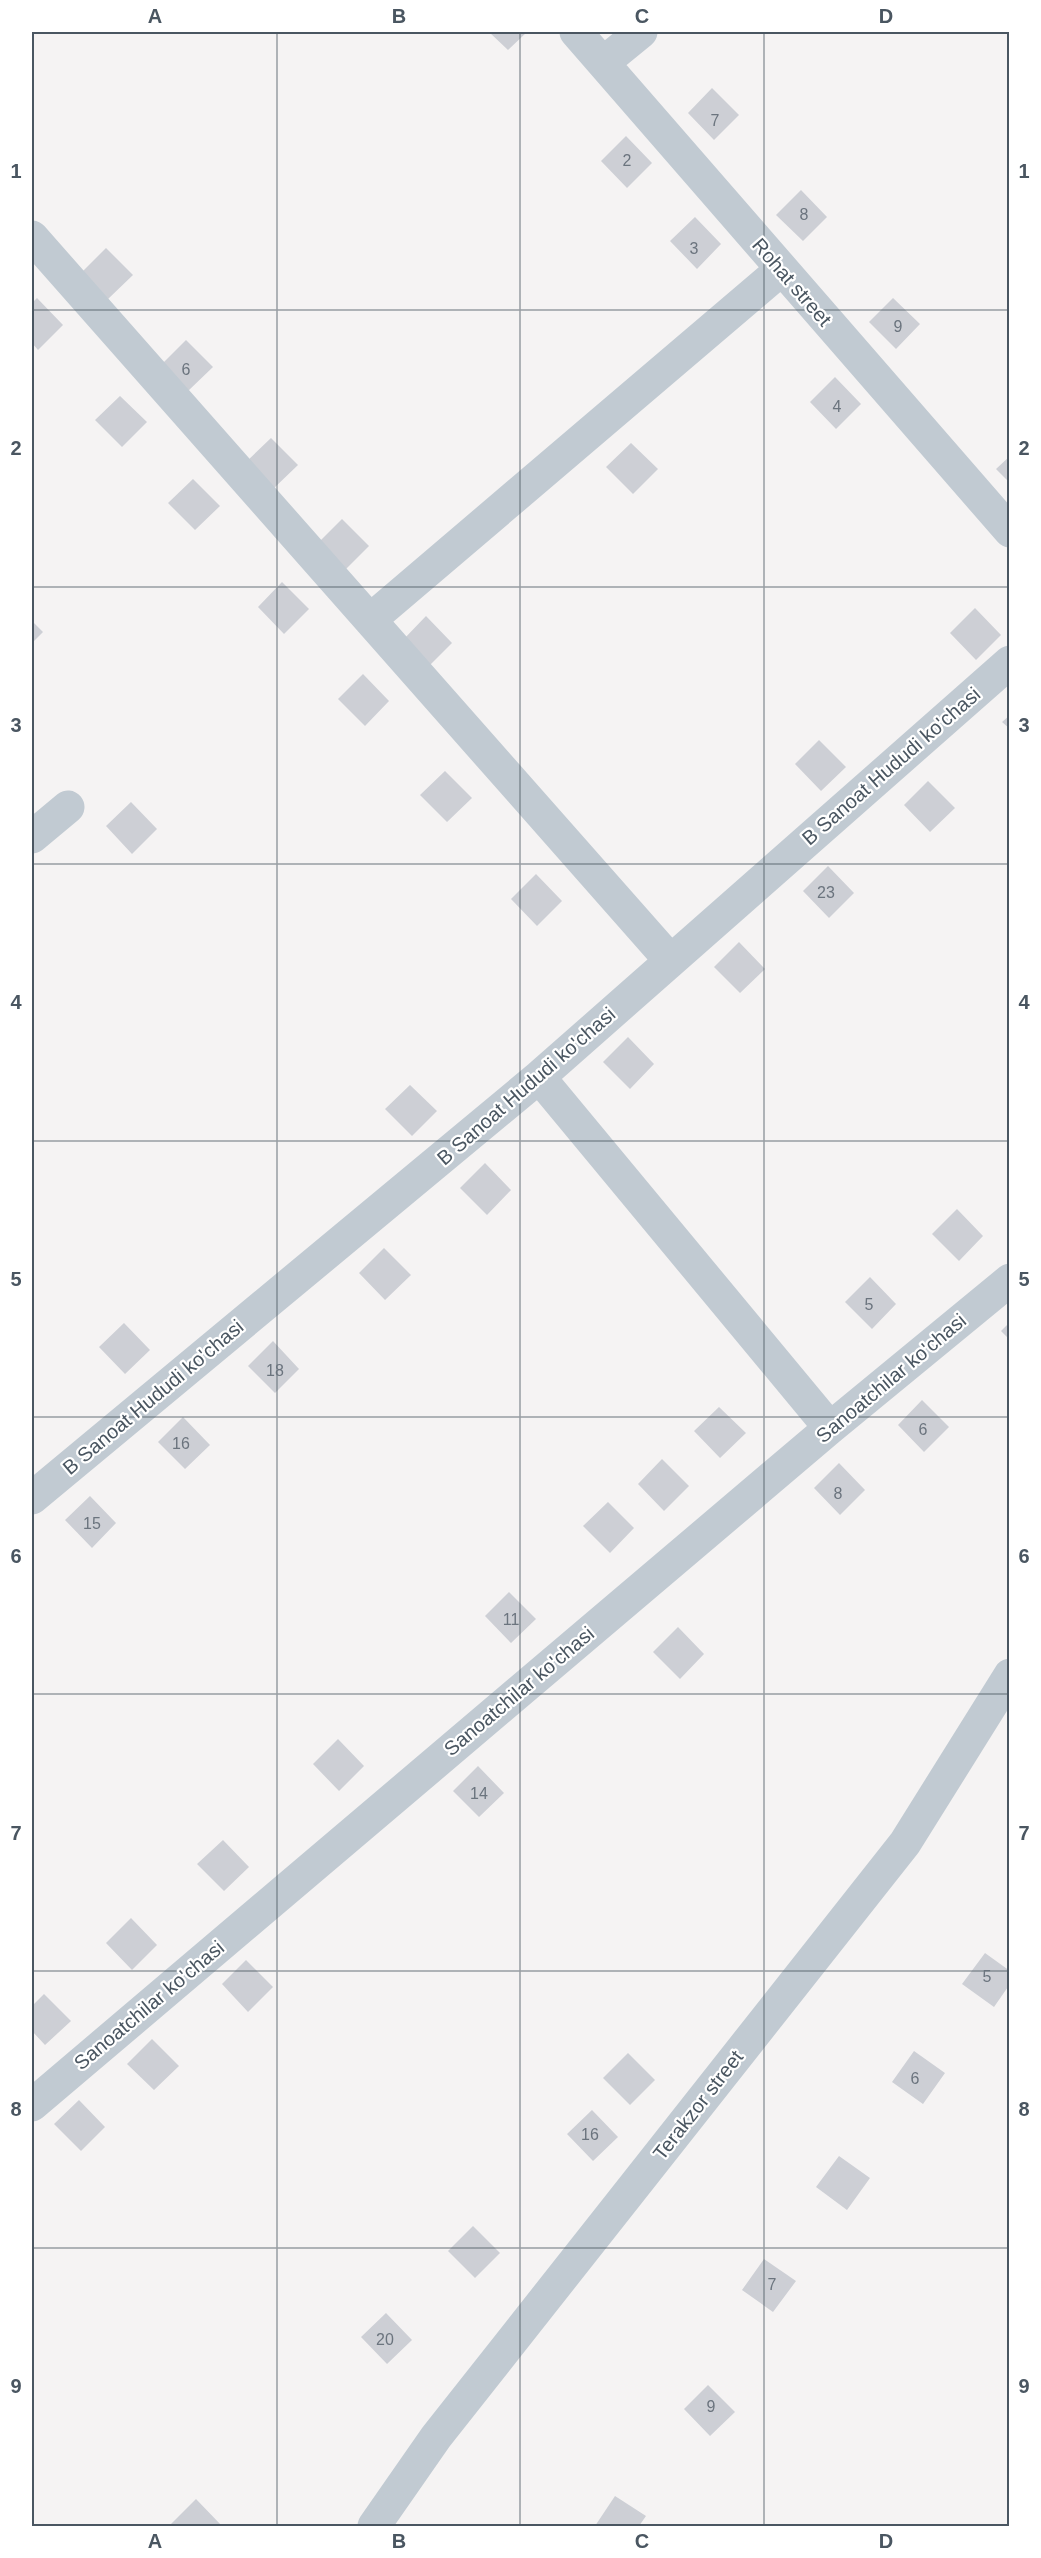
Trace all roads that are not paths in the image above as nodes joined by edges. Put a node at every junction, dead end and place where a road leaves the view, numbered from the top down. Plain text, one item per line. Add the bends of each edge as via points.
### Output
1 (576, 32) edge
2 (641, 32) edge
3 (603, 63) junction
4 (32, 237) edge
5 (782, 269) junction
6 (1010, 531) edge
7 (370, 620) junction
8 (1010, 662) edge
9 (68, 807) dead end
10 (32, 837) edge
11 (670, 960) junction
12 (539, 1077) junction
13 (1010, 1280) edge
14 (830, 1428) junction
15 (32, 1498) edge
16 (1010, 1675) edge
17 (32, 2105) edge
18 (374, 2526) edge

1 - 3 street, Rohat street
2 - 3 street
3 - 5 street, Rohat street
4 - 7 street
5 - 6 street, Rohat street
5 - 7 street
7 - 11 street
8 - 11 street, B Sanoat Hududi ko'chasi
9 - 10 street
11 - 12 street, B Sanoat Hududi ko'chasi
12 - 14 street
12 - 15 street, B Sanoat Hududi ko'chasi
13 - 14 street, Sanoatchilar ko'chasi
14 - 17 street, Sanoatchilar ko'chasi
16 - 18 street, Terakzor street via 905,1843 436,2437

